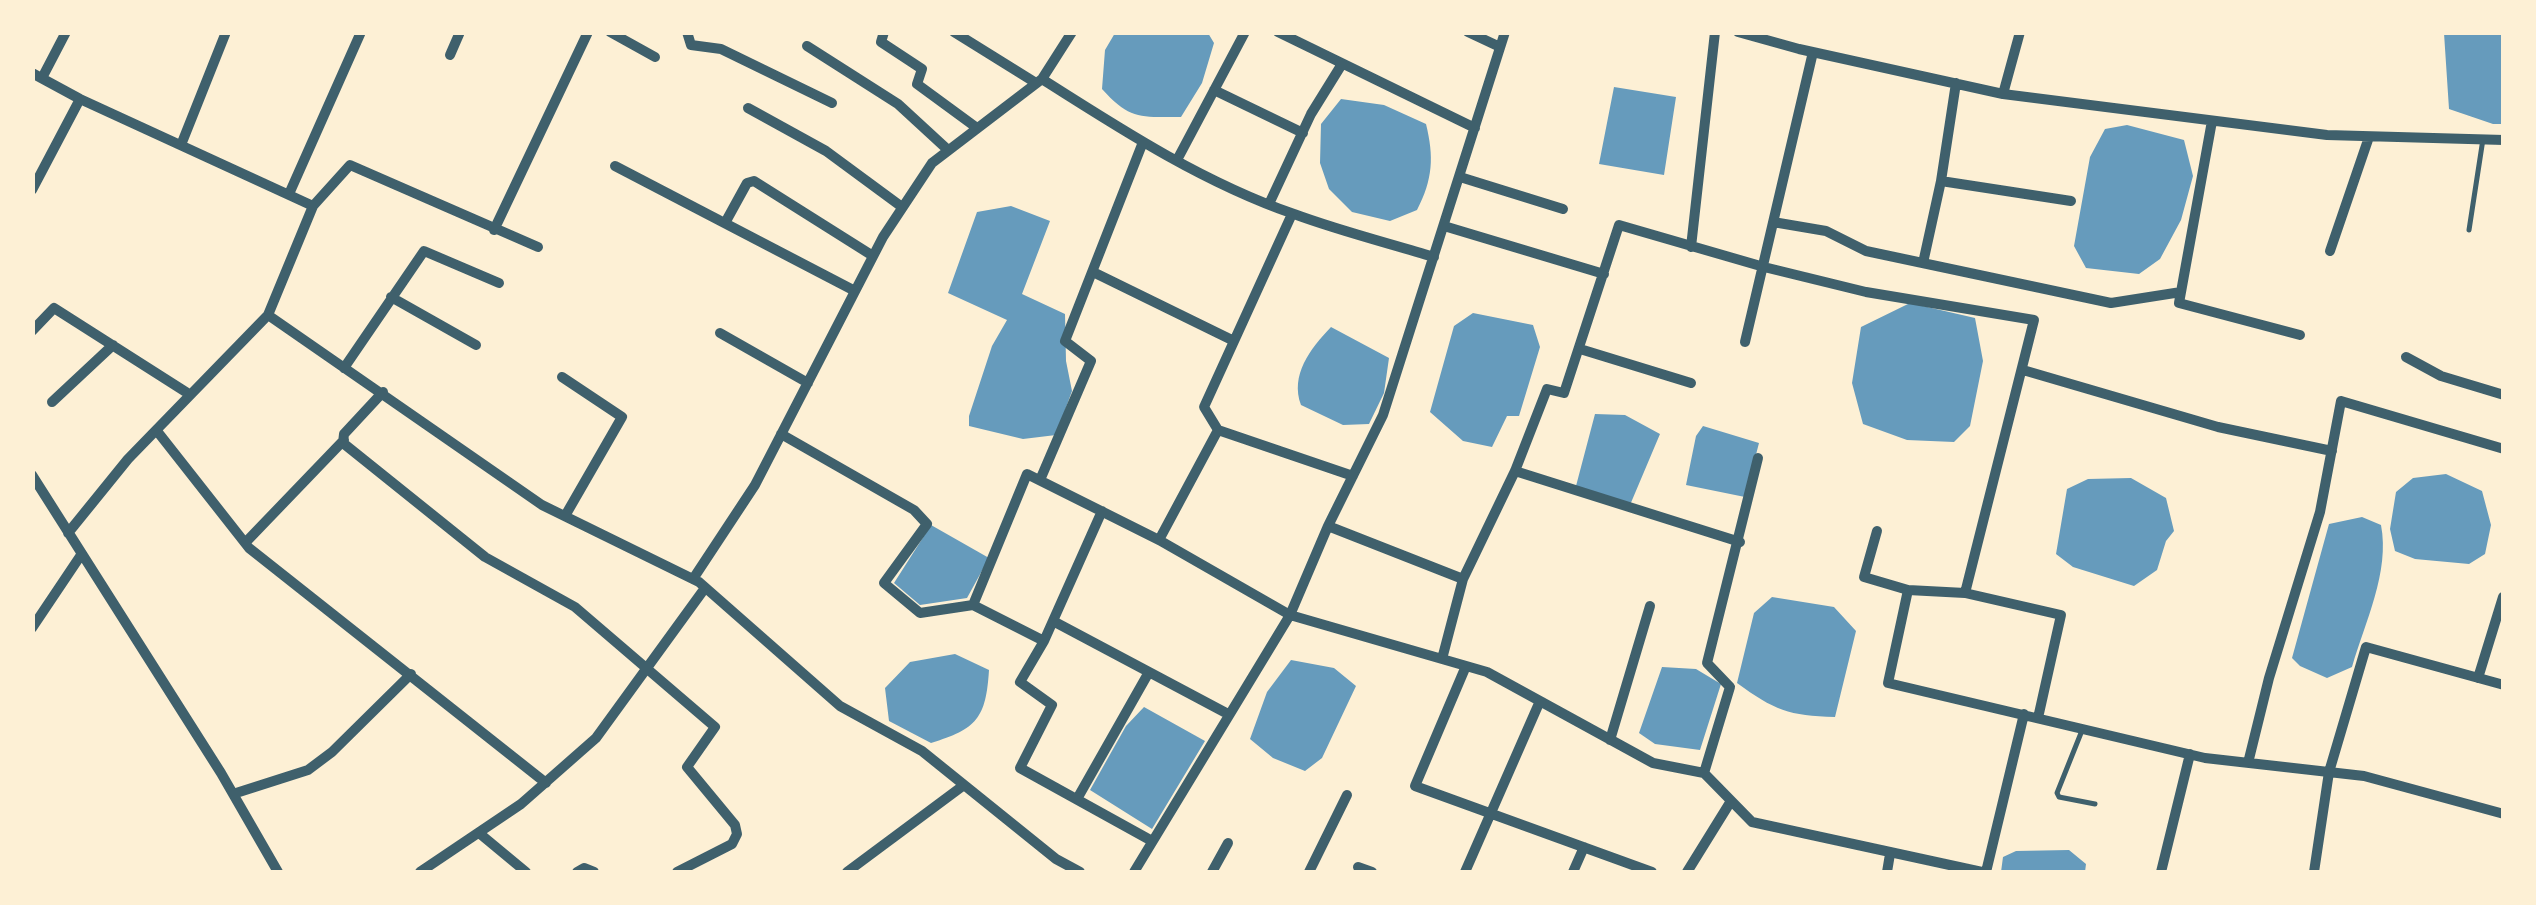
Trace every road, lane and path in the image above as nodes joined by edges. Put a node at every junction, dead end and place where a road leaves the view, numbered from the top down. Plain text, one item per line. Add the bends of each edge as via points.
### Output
1 (66, 32) edge
2 (226, 32) edge
3 (361, 32) edge
4 (460, 32) edge
5 (588, 32) edge
6 (610, 32) edge
7 (687, 32) edge
8 (884, 32) edge
9 (954, 32) edge
10 (1072, 32) edge
11 (1245, 32) edge
12 (1278, 32) edge
13 (1468, 32) edge
14 (1505, 32) edge
15 (1716, 32) edge
16 (2020, 32) edge
17 (1743, 33) edge
18 (808, 46) dead end
19 (1500, 47) junction
20 (1813, 52) junction
21 (450, 55) dead end
22 (655, 57) dead end
23 (1342, 64) junction
24 (37, 76) edge
25 (1039, 81) junction
26 (1956, 84) junction
27 (1214, 90) junction
28 (2003, 94) junction
29 (80, 99) junction
30 (832, 103) dead end
31 (748, 108) dead end
32 (2212, 120) junction
33 (977, 128) junction
34 (1475, 128) junction
35 (1302, 133) junction
36 (2369, 137) junction
37 (2483, 138) junction
38 (2504, 140) edge
39 (1143, 142) junction
40 (181, 145) junction
41 (948, 150) junction
42 (1177, 160) junction
43 (616, 166) dead end
44 (1460, 177) junction
45 (1942, 181) junction
46 (32, 190) edge
47 (289, 194) junction
48 (2071, 202) dead end
49 (1268, 204) junction
50 (314, 206) junction
51 (902, 207) junction
52 (1564, 209) dead end
53 (1292, 214) junction
54 (1773, 222) junction
55 (725, 223) junction
56 (1444, 226) junction
57 (494, 230) junction
58 (2470, 230) dead end
59 (538, 247) dead end
60 (1691, 247) junction
61 (2330, 251) dead end
62 (872, 256) junction
63 (1434, 257) junction
64 (1923, 263) junction
65 (1764, 267) junction
66 (1093, 272) junction
67 (1604, 274) junction
68 (500, 284) dead end
69 (855, 291) junction
70 (2181, 292) junction
71 (391, 297) junction
72 (268, 315) junction
73 (32, 331) edge
74 (720, 334) dead end
75 (2300, 335) dead end
76 (1234, 341) junction
77 (1744, 342) dead end
78 (112, 345) junction
79 (476, 346) dead end
80 (1580, 350) junction
81 (2406, 357) dead end
82 (344, 368) junction
83 (2022, 370) junction
84 (562, 377) dead end
85 (808, 383) junction
86 (1691, 384) dead end
87 (383, 392) junction
88 (189, 394) junction
89 (2504, 395) edge
90 (52, 402) dead end
91 (1218, 430) junction
92 (156, 431) junction
93 (781, 434) junction
94 (344, 440) junction
95 (2504, 449) edge
96 (2332, 451) junction
97 (1758, 458) dead end
98 (1514, 472) junction
99 (32, 475) edge
100 (1352, 476) junction
101 (1040, 480) junction
102 (1102, 512) junction
103 (565, 516) junction
104 (1328, 526) junction
105 (1877, 531) dead end
106 (68, 533) junction
107 (1158, 540) junction
108 (1740, 542) junction
109 (245, 543) junction
110 (82, 555) junction
111 (693, 579) junction
112 (1463, 579) junction
113 (705, 588) junction
114 (1908, 590) junction
115 (1965, 594) junction
116 (2503, 597) edge
117 (973, 605) junction
118 (1650, 606) dead end
119 (1290, 615) junction
120 (1053, 620) junction
121 (32, 628) edge
122 (1044, 640) junction
123 (1442, 659) junction
124 (1466, 666) junction
125 (646, 670) junction
126 (1149, 672) junction
127 (411, 674) junction
128 (2478, 678) junction
129 (2504, 685) edge
130 (1540, 702) junction
131 (1228, 714) junction
132 (2024, 714) junction
133 (2038, 718) junction
134 (2083, 728) junction
135 (1610, 740) junction
136 (2190, 754) junction
137 (2248, 763) junction
138 (2329, 772) junction
139 (1704, 773) junction
140 (546, 782) junction
141 (964, 784) junction
142 (233, 794) junction
143 (1347, 795) dead end
144 (1077, 800) junction
145 (1731, 800) junction
146 (2095, 804) dead end
147 (1492, 813) junction
148 (2504, 814) edge
149 (479, 832) junction
150 (1152, 841) junction
151 (1228, 844) dead end
152 (1584, 847) junction
153 (1890, 854) junction
154 (1358, 867) dead end
155 (1945, 869) edge
156 (278, 872) edge
157 (420, 872) edge
158 (526, 872) edge
159 (576, 872) edge
160 (594, 872) edge
161 (677, 872) edge
162 (847, 872) edge
163 (1080, 872) edge
164 (1134, 872) edge
165 (1212, 872) edge
166 (1309, 872) edge
167 (1372, 872) edge
168 (1465, 872) edge
169 (1573, 872) edge
170 (1652, 872) edge
171 (1687, 872) edge
172 (1887, 872) edge
173 (1984, 872) edge
174 (2160, 872) edge
175 (2314, 872) edge

1 - 24 street
2 - 40 street
3 - 47 street
4 - 21 street
5 - 57 street
6 - 22 street
7 - 30 street via 692,45 720,49
8 - 33 street via 880,42 922,69 917,84
9 - 25 street
10 - 25 street
11 - 27 street
12 - 23 street
13 - 19 street
14 - 19 street
15 - 60 street
16 - 28 street
17 - 20 street
18 - 41 street via 898,104
19 - 34 street
20 - 26 street
20 - 54 street
23 - 34 street
23 - 35 street
24 - 29 street
25 - 33 street
25 - 39 street
26 - 28 street
26 - 45 street
27 - 35 street
27 - 42 street
28 - 32 street
29 - 40 street
29 - 46 street
31 - 51 street via 826,152
32 - 36 street
32 - 70 street
33 - 41 street
34 - 44 street
35 - 49 street
36 - 37 street
36 - 61 street
37 - 38 street
37 - 58 lane
39 - 42 street
39 - 66 street
40 - 47 street
41 - 51 street
42 - 49 street
43 - 55 street
44 - 52 street
44 - 56 street
45 - 48 street
45 - 64 street
47 - 50 street
49 - 53 street
50 - 57 street via 350,165
50 - 72 street
51 - 62 street
53 - 63 street
53 - 76 street
54 - 64 street via 1826,230 1866,251
54 - 65 street
55 - 62 street via 754,181
55 - 69 street
56 - 63 street
56 - 67 street
57 - 59 street
60 - 65 street
60 - 67 street via 1618,226
62 - 69 street
63 - 100 street via 1382,416
64 - 70 street via 2111,303
65 - 77 street
65 - 83 street via 2034,320
66 - 76 street
66 - 101 street via 1065,342 1091,362
67 - 80 street
68 - 71 street via 424,251
69 - 85 street
70 - 75 street via 2179,303
71 - 79 street
71 - 82 street
72 - 82 street
72 - 88 street
73 - 78 street via 54,308
74 - 85 street
76 - 91 street via 1204,407
78 - 88 street
78 - 90 street
80 - 86 street
80 - 98 street via 1564,393 1547,389
81 - 89 street via 2441,376
82 - 87 street
83 - 96 street via 2218,427
83 - 115 street
84 - 103 street via 622,417
85 - 93 street
87 - 94 street
87 - 103 street
88 - 92 street
91 - 100 street
91 - 107 street
92 - 106 street
92 - 109 street
93 - 111 street
93 - 117 street via 914,510 927,524 884,583 920,613
94 - 109 street
94 - 125 street via 485,556 575,607
95 - 96 street via 2342,401
96 - 137 street
97 - 108 street
98 - 108 street
98 - 112 street
99 - 106 street
100 - 104 street
101 - 102 street
101 - 117 street via 1027,474
102 - 107 street
102 - 120 street
103 - 111 street
104 - 112 street
104 - 119 street
105 - 114 street via 1864,577
106 - 110 street
107 - 119 street
108 - 139 street via 1707,663 1730,687
109 - 127 street
110 - 121 street
110 - 142 street
111 - 113 street
112 - 123 street
113 - 125 street
113 - 141 street via 840,706 922,751
114 - 115 street
114 - 132 street via 1888,683
115 - 133 street via 2061,615
116 - 128 street
117 - 122 street
118 - 135 street
119 - 123 street
119 - 131 street
120 - 122 street
120 - 126 street
122 - 144 street via 1020,682 1052,705 1020,768
123 - 124 street
124 - 130 street
124 - 147 street via 1416,786
125 - 140 street via 596,738
125 - 161 street via 716,728 687,766 737,829 732,844
126 - 131 street
126 - 144 street
127 - 140 street
127 - 142 street via 308,770
128 - 129 street
128 - 138 street via 2366,647
130 - 135 street
130 - 147 street
131 - 150 street
132 - 133 street
132 - 173 street
133 - 134 street
134 - 136 street
134 - 146 lane via 2057,793
135 - 139 street via 1652,763
136 - 137 street
136 - 174 street
137 - 138 street
138 - 148 street
138 - 175 street
139 - 145 street
140 - 149 street
141 - 162 street
141 - 163 street
142 - 156 street
143 - 166 street
144 - 150 street
145 - 153 street via 1752,822
145 - 171 street
147 - 152 street
147 - 168 street
149 - 157 street
149 - 158 street
150 - 164 street
151 - 165 street
152 - 169 street
152 - 170 street
153 - 155 street
153 - 172 street
154 - 167 street
155 - 173 street
159 - 160 street

